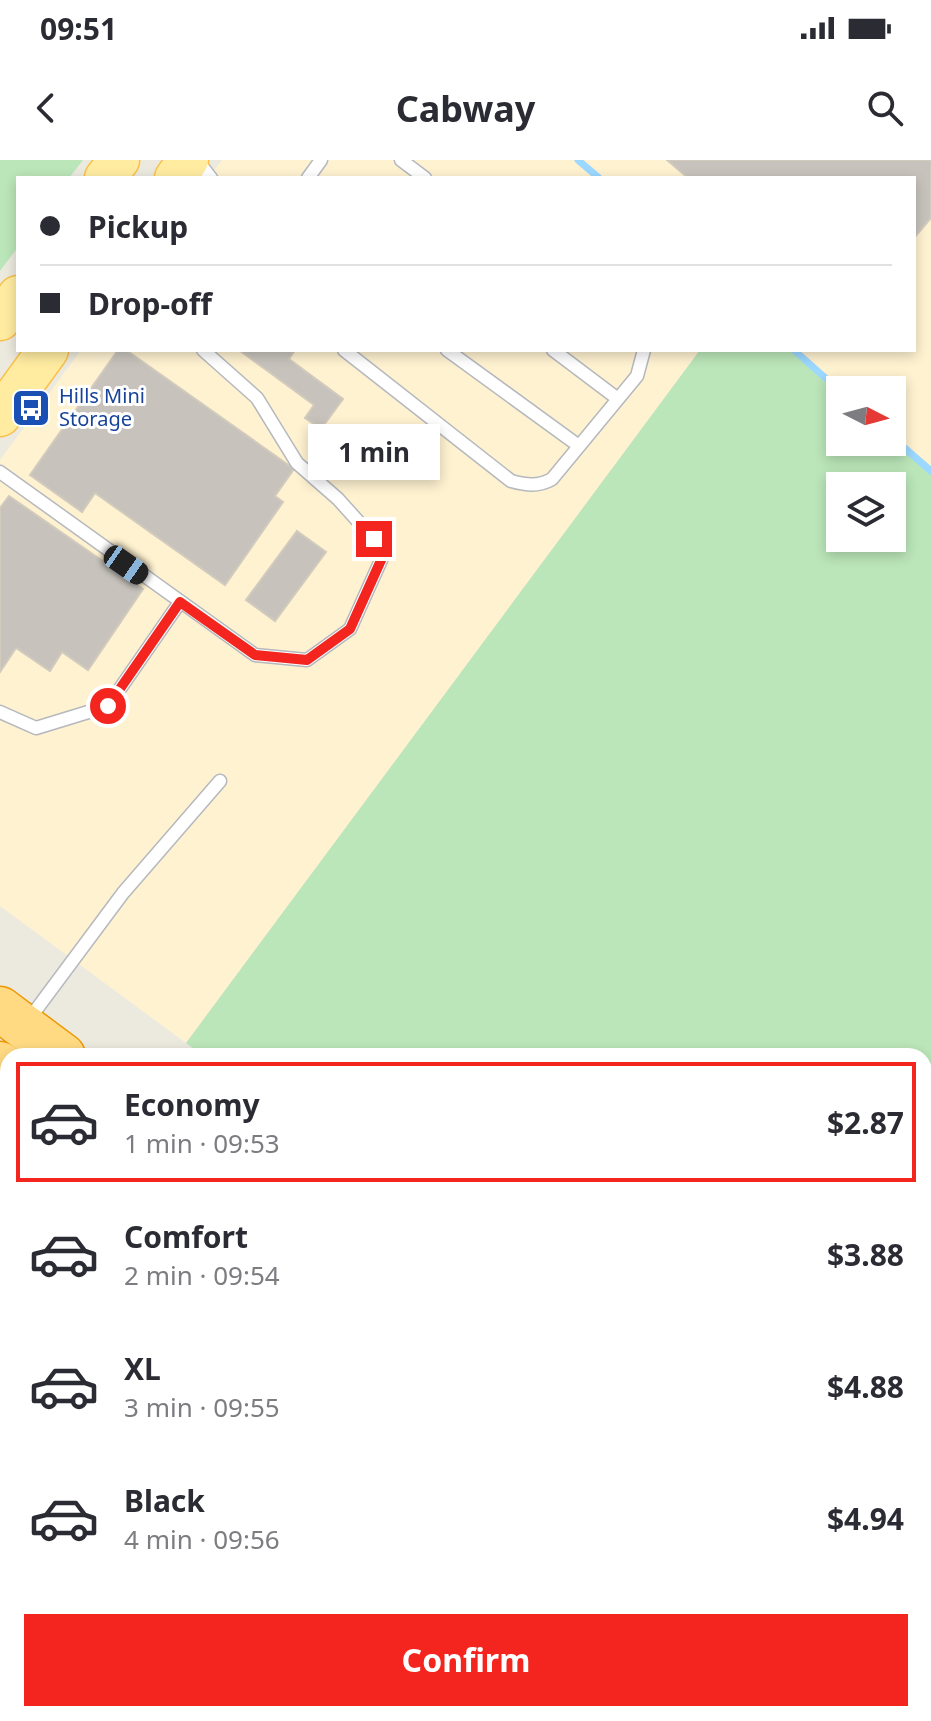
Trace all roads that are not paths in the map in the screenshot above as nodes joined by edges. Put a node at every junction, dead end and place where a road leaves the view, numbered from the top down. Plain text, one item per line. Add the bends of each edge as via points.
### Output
1 (119, 160) edge
2 (197, 160) edge
3 (401, 160) edge
4 (107, 176) edge
5 (209, 176) edge
6 (422, 176) edge
7 (16, 299) edge
8 (0, 320) edge
9 (47, 352) edge
10 (205, 352) edge
11 (347, 352) edge
12 (450, 352) edge
13 (556, 352) edge
14 (643, 352) edge
15 (618, 399) junction
16 (0, 416) edge
17 (579, 446) junction
18 (0, 472) edge
19 (180, 602) junction
20 (0, 712) edge
21 (220, 781) dead end
22 (10, 1041) edge
23 (35, 1048) edge

1 - 4 main road
2 - 5 lane
3 - 6 lane
7 - 8 main road
9 - 16 main road
10 - 19 lane via 257,398 297,463 374,539 382,558 350,629 307,660 255,655
11 - 17 lane via 511,481 544,484
12 - 17 lane
13 - 15 lane
14 - 15 lane via 637,376
15 - 17 lane
18 - 19 lane
19 - 20 lane via 108,706 36,728
21 - 22 lane via 123,893
22 - 23 highway

